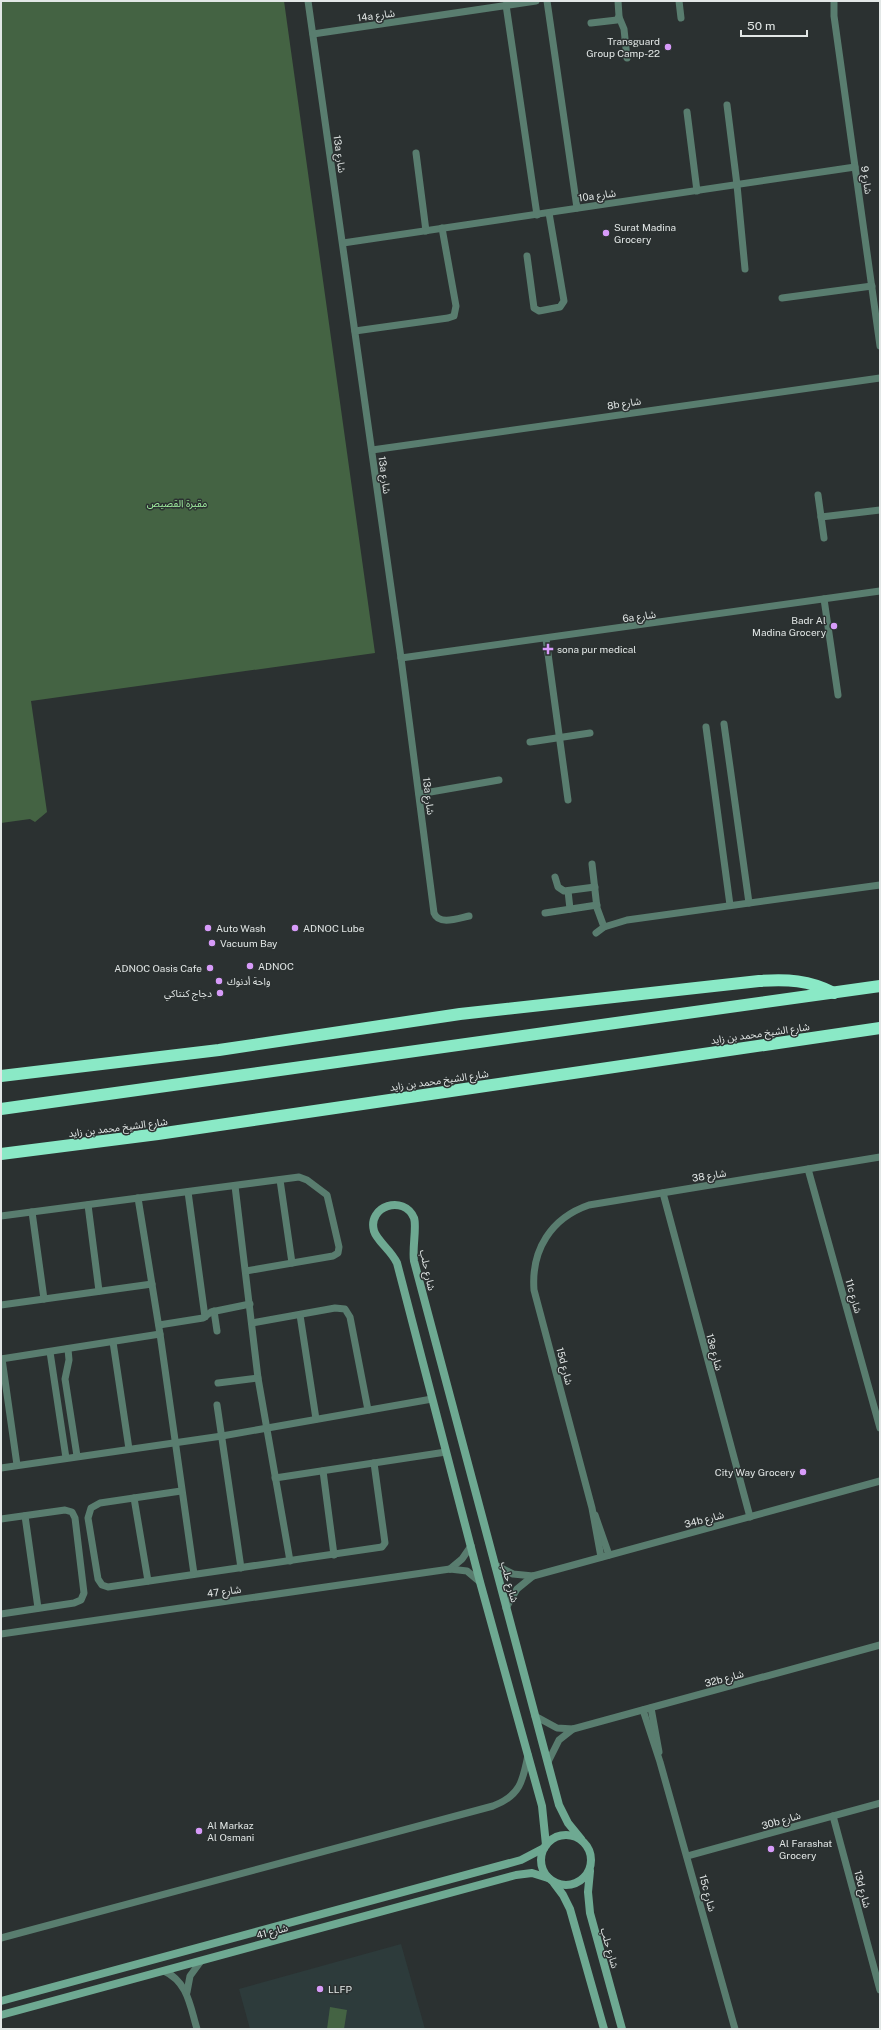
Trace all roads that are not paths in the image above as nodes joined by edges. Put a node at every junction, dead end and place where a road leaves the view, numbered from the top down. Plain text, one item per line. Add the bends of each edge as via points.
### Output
1 (308, 1) edge
2 (536, 1) edge
3 (547, 1) edge
4 (618, 1) edge
5 (679, 1) edge
6 (828, 1) edge
7 (834, 1) edge
8 (506, 5) junction
9 (834, 16) junction
10 (619, 17) junction
11 (681, 18) dead end
12 (591, 23) dead end
13 (313, 34) junction
14 (626, 58) dead end
15 (727, 105) dead end
16 (687, 112) dead end
17 (416, 153) dead end
18 (855, 167) junction
19 (737, 185) junction
20 (697, 191) junction
21 (577, 208) junction
22 (549, 213) junction
23 (536, 215) junction
24 (442, 228) junction
25 (426, 231) junction
26 (342, 243) junction
27 (527, 256) dead end
28 (745, 269) dead end
29 (872, 286) junction
30 (782, 298) dead end
31 (355, 331) junction
32 (880, 346) edge
33 (880, 378) edge
34 (372, 450) junction
35 (818, 495) dead end
36 (880, 510) edge
37 (821, 517) junction
38 (824, 538) dead end
39 (880, 591) edge
40 (824, 599) junction
41 (546, 639) junction
42 (401, 658) junction
43 (838, 695) dead end
44 (724, 724) dead end
45 (706, 727) dead end
46 (590, 733) dead end
47 (560, 737) junction
48 (530, 742) dead end
49 (499, 780) dead end
50 (419, 794) junction
51 (568, 800) dead end
52 (592, 864) dead end
53 (555, 877) dead end
54 (880, 885) edge
55 (595, 887) junction
56 (568, 891) junction
57 (749, 903) junction
58 (597, 905) junction
59 (730, 905) junction
60 (570, 909) junction
61 (545, 913) dead end
62 (469, 916) dead end
63 (604, 928) junction
64 (596, 933) dead end
65 (880, 986) edge
66 (834, 993) junction
67 (880, 1028) edge
68 (1, 1076) edge
69 (1, 1109) edge
70 (1, 1154) edge
71 (880, 1157) edge
72 (808, 1169) junction
73 (280, 1180) junction
74 (235, 1186) junction
75 (188, 1192) junction
76 (663, 1193) junction
77 (138, 1198) junction
78 (88, 1205) junction
79 (32, 1212) junction
80 (1, 1216) edge
81 (549, 1232) joint
82 (292, 1263) junction
83 (246, 1272) junction
84 (152, 1284) junction
85 (99, 1291) junction
86 (44, 1299) junction
87 (250, 1304) junction
88 (1, 1305) edge
89 (214, 1311) junction
90 (300, 1315) junction
91 (205, 1317) junction
92 (252, 1323) junction
93 (159, 1325) junction
94 (217, 1331) dead end
95 (160, 1334) junction
96 (113, 1342) junction
97 (68, 1349) junction
98 (50, 1352) junction
99 (2, 1359) edge
100 (258, 1378) junction
101 (218, 1383) dead end
102 (432, 1399) junction
103 (217, 1405) dead end
104 (368, 1410) junction
105 (316, 1419) junction
106 (267, 1428) junction
107 (880, 1428) edge
108 (222, 1436) junction
109 (174, 1442) junction
110 (129, 1449) junction
111 (446, 1452) junction
112 (78, 1456) junction
113 (66, 1458) junction
114 (374, 1463) junction
115 (17, 1465) junction
116 (1, 1468) edge
117 (323, 1471) junction
118 (275, 1478) junction
119 (880, 1481) edge
120 (181, 1491) junction
121 (134, 1498) junction
122 (592, 1508) junction
123 (25, 1516) junction
124 (750, 1517) junction
125 (1, 1519) edge
126 (471, 1546) junction
127 (334, 1554) junction
128 (608, 1555) junction
129 (601, 1557) junction
130 (290, 1561) junction
131 (495, 1565) junction
132 (240, 1568) junction
133 (450, 1569) junction
134 (194, 1574) junction
135 (533, 1576) junction
136 (148, 1581) junction
137 (480, 1582) junction
138 (38, 1608) junction
139 (506, 1608) junction
140 (1, 1614) edge
141 (1, 1634) edge
142 (880, 1645) edge
143 (651, 1708) junction
144 (643, 1710) junction
145 (536, 1716) junction
146 (573, 1729) junction
147 (528, 1755) junction
148 (548, 1762) junction
149 (660, 1762) junction
150 (880, 1802) edge
151 (833, 1816) junction
152 (581, 1839) junction
153 (545, 1846) junction
154 (687, 1856) junction
155 (590, 1871) junction
156 (551, 1880) junction
157 (1, 1938) edge
158 (201, 1961) junction
159 (164, 1971) junction
160 (880, 1990) edge
161 (187, 1995) junction
162 (1, 2000) edge
163 (1, 2015) edge
164 (197, 2029) edge
165 (604, 2029) edge
166 (622, 2029) edge
167 (735, 2029) edge

1 - 13 street, 13a شارع
2 - 8 street, 14a شارع
3 - 21 street
4 - 10 street
5 - 11 street
6 - 9 street, شارع 9
7 - 9 street, شارع 9
8 - 13 street, 14a شارع
8 - 23 street
9 - 18 street, شارع 9
10 - 12 street via 615,20
10 - 14 street via 624,29
13 - 26 street, 13a شارع
15 - 19 street
16 - 20 street
17 - 25 street
18 - 19 street, 10a شارع
18 - 29 street, شارع 9
19 - 20 street, 10a شارع
19 - 28 street
20 - 21 street, 10a شارع
21 - 22 street, 10a شارع
22 - 23 street, 10a شارع
22 - 27 street via 564,300 560,307 540,311 534,308
23 - 24 street, 10a شارع
24 - 25 street, 10a شارع
24 - 31 street via 456,306 454,316
25 - 26 street, 10a شارع
26 - 31 street, 13a شارع
29 - 30 street
29 - 32 street, شارع 9
31 - 34 street, 13a شارع
33 - 34 street, 8b شارع
34 - 42 street, 13a شارع
35 - 37 street
36 - 37 street
37 - 38 street
39 - 40 street, 6a شارع
40 - 41 street, 6a شارع
40 - 43 street
41 - 42 street, 6a شارع
41 - 47 street
42 - 50 street, 13a شارع
44 - 57 street
45 - 59 street
46 - 47 street
47 - 48 street
47 - 51 street
49 - 50 street
50 - 62 street, 13a شارع via 435,916 443,921
52 - 55 street
53 - 56 street via 558,887
54 - 57 street
55 - 56 street
55 - 58 street
56 - 60 street
57 - 59 street
58 - 60 street
58 - 63 street
59 - 63 street via 628,920
60 - 61 street
63 - 64 street
65 - 66 highway
66 - 68 highway via 792,979 759,981 460,1014 218,1050
66 - 69 highway
67 - 70 highway, شارع الشيخ محمد بن زايد via 166,1133
71 - 72 street, شارع 38
72 - 76 street, شارع 38
72 - 107 street, 11c شارع
73 - 74 street
73 - 82 street
73 - 82 street via 302,1177 325,1193 330,1200 339,1247 336,1255
74 - 75 street
74 - 83 street
75 - 77 street
75 - 91 street
76 - 81 street, شارع 38 via 589,1205 563,1218
76 - 124 street, 13e شارع
77 - 78 street
77 - 84 street
78 - 79 street
78 - 85 street
79 - 80 street
79 - 86 street
81 - 122 street, 15d شارع via 536,1259 534,1290
82 - 83 street
83 - 87 street
84 - 85 street
84 - 93 street
85 - 86 street
86 - 88 street
87 - 89 street
87 - 92 street
89 - 91 street
89 - 94 street
90 - 92 street
90 - 104 street via 340,1308 348,1313
90 - 105 street
91 - 93 street
92 - 100 street
93 - 95 street
95 - 96 street
95 - 109 street
96 - 97 street
96 - 110 street
97 - 98 street
97 - 112 street via 69,1360 64,1379
98 - 99 street
98 - 113 street
99 - 115 street
100 - 101 street
100 - 106 street
102 - 104 street
102 - 111 street, شارع حلب
102 - 131 street, شارع حلب via 397,1263 389,1249 374,1233 373,1226 377,1213 388,1205 401,1205 407,1208 415,1219 414,1260
103 - 108 street
104 - 105 street
105 - 106 street
106 - 108 street
106 - 118 street
108 - 109 street
108 - 132 street
109 - 110 street
109 - 120 street
110 - 112 street
111 - 114 street
111 - 126 street, شارع حلب
112 - 113 street
113 - 115 street
114 - 117 street
114 - 127 street via 384,1546
115 - 116 street
117 - 118 street
117 - 127 street
118 - 130 street
119 - 124 street, 34b شارع
120 - 121 street
120 - 134 street
121 - 136 street
121 - 136 street via 94,1504 88,1513 90,1533 98,1579 102,1585 108,1587
122 - 128 street, 15d شارع
122 - 129 street, 15d شارع
123 - 125 street
123 - 138 street
123 - 138 street via 66,1510 72,1512 75,1518 83,1597 74,1603
124 - 128 street, 34b شارع
126 - 133 street via 462,1559
126 - 137 street, شارع حلب
127 - 130 street
128 - 129 street, 34b شارع
129 - 135 street, 34b شارع
130 - 132 street
131 - 135 street, 34b شارع via 513,1574
131 - 139 street, شارع حلب
132 - 134 street
133 - 137 street, شارع 47 via 467,1571
133 - 141 street, شارع 47
134 - 136 street
135 - 139 street, 34b شارع via 517,1589
137 - 147 street, شارع حلب
138 - 140 street
139 - 145 street, شارع حلب
142 - 143 street, 32b شارع
143 - 144 street, 32b شارع
143 - 149 street, 15c شارع
144 - 146 street, 32b شارع
144 - 149 street, 15c شارع
145 - 146 street, 32b شارع via 553,1726
145 - 148 street, شارع حلب
146 - 148 street, 32b شارع via 559,1740
147 - 153 street, شارع حلب via 542,1806
147 - 157 street via 520,1785 509,1798 493,1806
148 - 152 street, شارع حلب via 563,1814
149 - 154 street, 15c شارع
150 - 151 street, 30b شارع
151 - 154 street, 30b شارع
151 - 160 street, 13d شارع
152 - 153 street via 575,1836 556,1836
152 - 155 street via 590,1850
153 - 156 street via 542,1867
153 - 162 street, شارع 41 via 529,1857 517,1861
154 - 167 street, 15c شارع
155 - 156 street via 581,1881 574,1884 560,1885
155 - 166 street, شارع حلب via 590,1913
156 - 158 street, شارع 41 via 532,1873 516,1875
156 - 165 street via 570,1908
158 - 159 street, شارع 41
158 - 161 street via 190,1976
159 - 161 street via 178,1980
159 - 163 street, شارع 41
161 - 164 street

